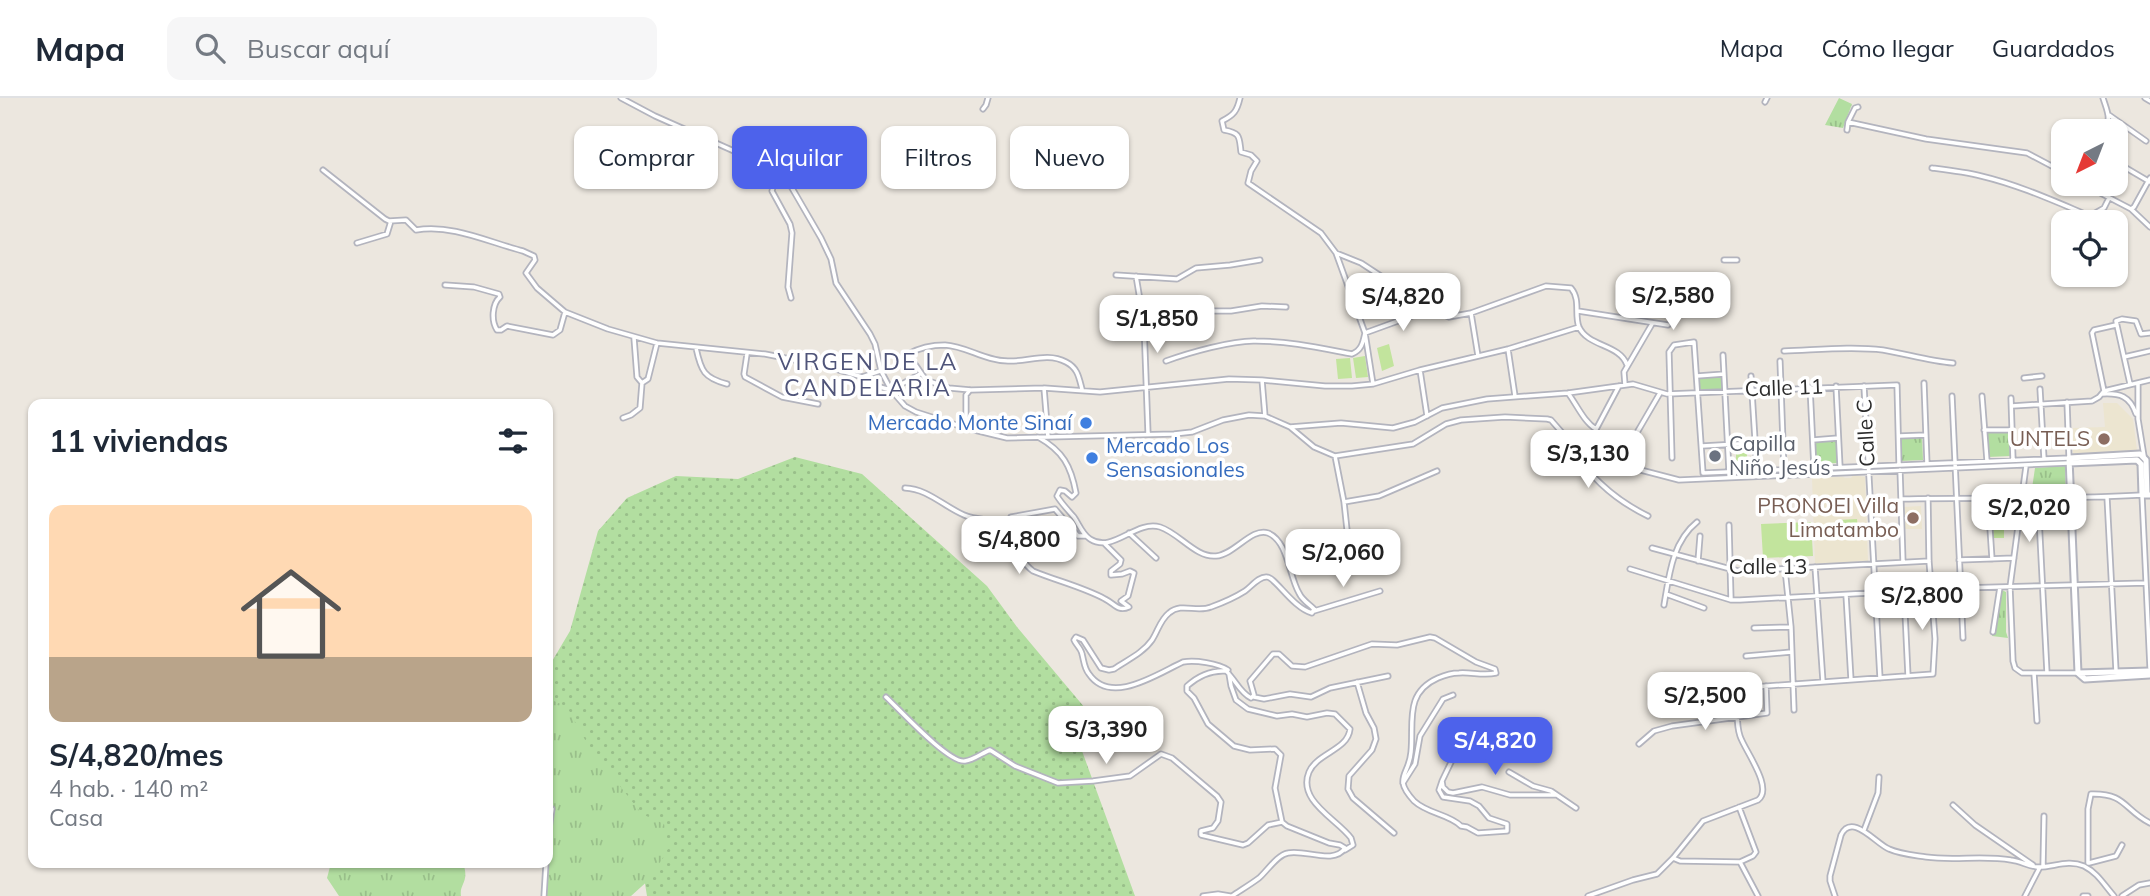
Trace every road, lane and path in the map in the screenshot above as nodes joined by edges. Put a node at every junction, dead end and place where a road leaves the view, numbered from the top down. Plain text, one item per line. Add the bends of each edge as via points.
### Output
1 (621, 98) edge
2 (988, 98) edge
3 (1240, 98) edge
4 (2103, 98) edge
5 (2145, 98) edge
6 (2150, 101) edge
7 (1858, 107) dead end
8 (983, 109) dead end
9 (2109, 115) junction
10 (2109, 119) edge
11 (1848, 122) junction
12 (1847, 130) dead end
13 (2146, 141) dead end
14 (732, 150) edge
15 (2051, 166) edge
16 (1932, 168) dead end
17 (2128, 168) edge
18 (323, 170) dead end
19 (2150, 180) edge
20 (772, 189) edge
21 (793, 189) edge
22 (2105, 196) edge
23 (2109, 198) junction
24 (2131, 209) junction
25 (391, 221) junction
26 (2150, 227) edge
27 (357, 243) dead end
28 (1336, 253) junction
29 (1260, 260) dead end
30 (1724, 260) dead end
31 (1737, 260) dead end
32 (1116, 275) dead end
33 (1136, 276) junction
34 (445, 285) dead end
35 (791, 298) dead end
36 (1286, 307) dead end
37 (1432, 309) junction
38 (1578, 311) junction
39 (565, 312) junction
40 (1471, 313) junction
41 (1144, 324) junction
42 (1652, 324) junction
43 (1668, 325) dead end
44 (2116, 325) junction
45 (1579, 327) junction
46 (1365, 333) junction
47 (2150, 333) edge
48 (634, 338) junction
49 (657, 344) junction
50 (696, 348) junction
51 (1508, 349) junction
52 (1784, 351) dead end
53 (2150, 351) edge
54 (747, 354) junction
55 (1723, 355) dead end
56 (1478, 356) junction
57 (2124, 357) junction
58 (1780, 360) dead end
59 (1166, 361) dead end
60 (1954, 363) dead end
61 (1628, 366) junction
62 (881, 370) junction
63 (1420, 370) junction
64 (920, 374) junction
65 (1724, 374) junction
66 (1697, 376) junction
67 (1751, 376) dead end
68 (2042, 376) dead end
69 (862, 377) junction
70 (2024, 378) dead end
71 (1262, 380) junction
72 (2150, 380) edge
73 (642, 383) junction
74 (1924, 383) dead end
75 (2138, 383) junction
76 (727, 384) dead end
77 (1373, 384) junction
78 (1864, 385) junction
79 (2130, 385) junction
80 (1619, 386) junction
81 (1625, 386) junction
82 (1836, 386) junction
83 (1810, 387) junction
84 (1044, 388) junction
85 (1146, 388) junction
86 (1782, 388) junction
87 (1082, 389) junction
88 (2040, 389) dead end
89 (891, 390) junction
90 (971, 390) junction
91 (1725, 390) junction
92 (1752, 390) junction
93 (1568, 393) junction
94 (1660, 393) junction
95 (1698, 393) junction
96 (2103, 393) junction
97 (1671, 394) junction
98 (1515, 396) junction
99 (1952, 396) dead end
100 (1982, 396) dead end
101 (2011, 398) dead end
102 (2067, 402) junction
103 (818, 404) dead end
104 (2042, 404) junction
105 (2012, 406) junction
106 (1265, 416) junction
107 (1427, 416) junction
108 (623, 418) dead end
109 (2138, 419) junction
110 (1290, 427) junction
111 (966, 428) junction
112 (1596, 429) junction
113 (1984, 430) junction
114 (2012, 430) junction
115 (1148, 433) junction
116 (1562, 433) junction
117 (1926, 435) junction
118 (1899, 436) junction
119 (1038, 437) junction
120 (1048, 437) junction
121 (1838, 438) junction
122 (1813, 440) junction
123 (1755, 443) junction
124 (1728, 444) junction
125 (1702, 446) junction
126 (1628, 448) dead end
127 (1584, 452) junction
128 (1335, 456) junction
129 (1672, 458) dead end
130 (2044, 459) junction
131 (2141, 459) junction
132 (2013, 460) junction
133 (1987, 461) junction
134 (2069, 461) junction
135 (2026, 463) junction
136 (1927, 464) junction
137 (1955, 465) junction
138 (1840, 467) junction
139 (1814, 468) junction
140 (1900, 468) junction
141 (1868, 469) junction
142 (1784, 470) junction
143 (1437, 471) dead end
144 (1757, 472) junction
145 (1729, 473) junction
146 (1703, 476) junction
147 (905, 488) dead end
148 (2146, 495) edge
149 (1956, 497) junction
150 (2107, 497) junction
151 (1928, 498) junction
152 (1988, 498) junction
153 (2023, 498) junction
154 (2038, 498) junction
155 (1901, 499) junction
156 (2071, 499) junction
157 (1344, 502) junction
158 (1648, 516) dead end
159 (1011, 517) dead end
160 (1697, 523) dead end
161 (1729, 525) dead end
162 (2150, 530) edge
163 (2144, 531) junction
164 (1129, 533) junction
165 (1086, 536) junction
166 (1700, 536) dead end
167 (1348, 539) dead end
168 (1105, 544) junction
169 (1652, 548) dead end
170 (1675, 554) junction
171 (1156, 558) dead end
172 (2014, 558) junction
173 (1992, 559) junction
174 (1959, 560) junction
175 (1698, 561) junction
176 (1929, 561) junction
177 (1903, 562) junction
178 (1872, 564) junction
179 (2148, 566) edge
180 (1815, 567) junction
181 (1630, 569) dead end
182 (1785, 569) junction
183 (1732, 570) junction
184 (1669, 580) junction
185 (2146, 583) junction
186 (2110, 584) junction
187 (2075, 585) junction
188 (2043, 586) junction
189 (2000, 587) junction
190 (2010, 587) junction
191 (1961, 588) junction
192 (1380, 590) dead end
193 (1931, 590) junction
194 (1904, 592) junction
195 (1875, 593) junction
196 (1666, 594) junction
197 (1846, 594) junction
198 (1817, 596) junction
199 (1788, 597) junction
200 (2148, 599) edge
201 (1731, 600) junction
202 (1664, 605) dead end
203 (1704, 608) dead end
204 (1314, 611) junction
205 (1791, 627) junction
206 (1754, 628) dead end
207 (1993, 632) dead end
208 (2149, 636) edge
209 (1963, 638) dead end
210 (1791, 652) junction
211 (1746, 656) dead end
212 (2150, 671) edge
213 (1229, 673) junction
214 (2034, 673) junction
215 (2047, 673) junction
216 (2078, 673) junction
217 (2116, 674) junction
218 (1908, 676) junction
219 (1388, 677) dead end
220 (1880, 678) junction
221 (1851, 680) junction
222 (1357, 682) junction
223 (1823, 682) junction
224 (1793, 684) junction
225 (1766, 686) junction
226 (1754, 687) dead end
227 (1453, 695) dead end
228 (886, 697) dead end
229 (1253, 697) junction
230 (1738, 698) dead end
231 (1794, 710) dead end
232 (1737, 716) junction
233 (2037, 721) dead end
234 (1639, 744) dead end
235 (1454, 756) dead end
236 (1509, 772) dead end
237 (1879, 777) dead end
238 (1442, 781) junction
239 (1403, 783) junction
240 (1556, 795) junction
241 (1952, 805) dead end
242 (1739, 807) junction
243 (1576, 808) dead end
244 (2044, 816) dead end
245 (1282, 822) junction
246 (2150, 823) edge
247 (1864, 830) junction
248 (1394, 833) dead end
249 (2122, 845) dead end
250 (1345, 850) junction
251 (1673, 858) junction
252 (1740, 862) junction
253 (2088, 863) junction
254 (2082, 865) junction
255 (2039, 867) junction
256 (546, 868) edge
257 (2150, 883) edge
258 (544, 896) edge
259 (1203, 896) edge
260 (1231, 896) edge
261 (1588, 896) edge
262 (1758, 896) edge
263 (1835, 896) edge
264 (2025, 896) edge
265 (2114, 896) edge
266 (2122, 896) edge

1 - 14 street
2 - 8 street
3 - 28 street via 1236,111 1222,121 1224,130 1237,134 1241,152 1257,161 1248,183 1321,233
4 - 9 street
5 - 6 street
7 - 11 street
9 - 10 street
9 - 13 street
11 - 12 street
11 - 15 street via 2027,153
16 - 23 street via 1989,178 2090,216 2104,208
17 - 19 street
18 - 25 street
19 - 24 street
20 - 35 street via 792,233
21 - 62 street via 825,245 839,288 875,344
22 - 23 street
23 - 24 street
24 - 26 street
25 - 27 street via 387,234
25 - 39 street via 406,220 416,230 452,230 534,256 527,276
28 - 37 street via 1361,263
28 - 46 street
29 - 33 street via 1196,268 1177,279
30 - 31 street
32 - 33 street
33 - 41 street
34 - 39 street via 499,294 493,323 497,330 507,326 553,335
36 - 41 street via 1202,311
37 - 40 street via 1449,317
37 - 46 street
38 - 40 street via 1571,288 1546,286
38 - 42 street
38 - 45 street
39 - 48 street
40 - 56 street
41 - 85 street
42 - 43 street
42 - 61 street
44 - 47 street via 2117,319 2136,321 2141,334
44 - 57 street
44 - 96 street via 2092,332
45 - 51 street
45 - 61 street via 1593,341 1622,356
46 - 59 street via 1358,352 1352,354 1249,341
46 - 77 street
48 - 49 street
48 - 73 street via 637,377
49 - 50 street
49 - 73 street via 648,379
50 - 54 street
50 - 76 street via 703,371 713,381
51 - 56 street
51 - 98 street
52 - 60 street via 1871,349
53 - 57 street
54 - 69 street via 825,366
54 - 103 street via 745,377 782,397
55 - 65 street
56 - 63 street
57 - 79 street
58 - 86 street
61 - 81 street
62 - 69 street
62 - 89 street
63 - 77 street
63 - 107 street
64 - 87 street via 910,353 935,345 951,346 1007,361 1055,358 1076,369
64 - 89 street
64 - 90 street via 935,384
65 - 66 street
65 - 91 street
66 - 95 street
66 - 97 street via 1694,342 1674,345 1669,352
67 - 92 street
68 - 70 street
69 - 89 street
71 - 77 street via 1325,386
71 - 85 street via 1220,379
71 - 106 street
72 - 75 street
73 - 108 street via 639,408
74 - 117 street
75 - 79 street
75 - 109 street
78 - 82 street, Calle 11
78 - 118 street, Calle 11 via 1897,384
78 - 141 street, Calle C
79 - 96 street
80 - 81 street, Calle 11
80 - 93 street, Calle 11
80 - 112 street
81 - 94 street, Calle 11 via 1633,384
82 - 83 street, Calle 11
82 - 121 street
83 - 86 street, Calle 11
83 - 122 street
84 - 87 street
84 - 90 street
84 - 120 street
85 - 87 street
85 - 115 street
86 - 92 street, Calle 11
86 - 142 street
88 - 104 street
89 - 111 street via 916,412
90 - 111 street via 966,395
91 - 92 street, Calle 11
91 - 95 street, Calle 11
91 - 124 street
92 - 123 street
93 - 98 street, Calle 11
93 - 112 street
94 - 97 street, Calle 11
94 - 126 street
95 - 97 street, Calle 11
95 - 125 street
96 - 102 street via 2092,401
96 - 109 street via 2128,399
97 - 129 street
98 - 107 street, Calle 11 via 1442,408
99 - 137 street
100 - 113 street
101 - 105 street
102 - 104 street
102 - 134 street
104 - 105 street
104 - 130 street
105 - 114 street
106 - 110 street
106 - 115 street via 1235,416 1192,432
107 - 110 street, Calle 11 via 1393,428 1341,423
109 - 131 street
110 - 128 street via 1314,447
111 - 119 street via 1007,438
112 - 127 street
113 - 114 street
113 - 133 street
114 - 132 street
115 - 120 street
116 - 127 street
116 - 128 street via 1551,421 1539,418 1461,420 1413,444
116 - 158 street via 1586,471 1625,505
117 - 118 street
117 - 136 street
118 - 140 street
119 - 120 street
119 - 165 street via 1054,446 1068,467 1076,494 1072,497 1060,490 1057,496
121 - 122 street
121 - 138 street
122 - 139 street
123 - 124 street
123 - 144 street
124 - 125 street
124 - 145 street
125 - 146 street
127 - 146 street via 1679,480
128 - 157 street
130 - 134 street
130 - 135 street
131 - 134 street via 2140,454
131 - 148 street via 2146,460
132 - 133 street
132 - 135 street
133 - 137 street
134 - 135 street
134 - 156 street
135 - 137 street
135 - 153 street
136 - 137 street
136 - 140 street
137 - 140 street
137 - 149 street
138 - 139 street
138 - 141 street
139 - 142 street
140 - 141 street
140 - 155 street
141 - 146 street
141 - 178 street, Calle C
142 - 144 street
143 - 157 street via 1379,496
144 - 145 street
145 - 146 street
147 - 168 street via 917,489 963,515 1004,524 1025,565 1033,571 1127,609 1121,601 1128,596 1134,573 1111,575 1121,560
148 - 150 street
148 - 163 street
149 - 151 street
149 - 152 street
149 - 174 street
150 - 156 street
150 - 186 street
151 - 155 street
151 - 176 street
152 - 153 street
152 - 173 street
153 - 154 street
153 - 172 street
154 - 156 street
154 - 188 street
155 - 177 street
156 - 187 street
157 - 167 street
159 - 165 street via 1055,509 1078,536
160 - 170 street via 1682,537
161 - 183 street
162 - 163 street
163 - 179 street
164 - 168 street
164 - 171 street
164 - 204 street via 1150,526 1163,528 1207,555 1217,556 1266,532 1282,544 1299,594
165 - 168 street
166 - 175 street
169 - 170 street, Calle 13
170 - 175 street, Calle 13
170 - 184 street
172 - 173 street
172 - 190 street
173 - 174 street
174 - 191 street
175 - 183 street, Calle 13
176 - 177 street, Calle 13
176 - 193 street
177 - 178 street, Calle 13
178 - 180 street, Calle 13
178 - 195 street, Calle C
179 - 185 street
180 - 182 street, Calle 13
180 - 198 street
181 - 184 street
182 - 183 street, Calle 13
182 - 199 street
183 - 201 street
184 - 196 street
184 - 201 street
185 - 186 street
185 - 200 street
186 - 187 street
186 - 217 street
187 - 188 street
187 - 216 street
188 - 190 street
188 - 215 street
189 - 190 street
189 - 191 street
189 - 207 street
190 - 214 street via 2012,652 2018,671
191 - 193 street
191 - 209 street
192 - 204 street
193 - 194 street
193 - 218 street via 1933,674
194 - 195 street
194 - 218 street
195 - 197 street
195 - 220 street, Calle C
196 - 202 street
196 - 203 street
197 - 198 street
197 - 221 street
198 - 199 street
198 - 223 street
199 - 201 street
199 - 205 street
200 - 208 street
204 - 213 street via 1300,608 1273,580 1263,577 1209,608 1174,609 1142,650 1111,670 1099,666 1083,640 1074,640 1089,675 1105,687 1130,687 1189,661 1224,666
205 - 206 street
205 - 210 street
208 - 212 street
210 - 211 street
210 - 224 street
212 - 217 street
213 - 229 street via 1246,696
213 - 245 street via 1206,674 1191,682 1187,691 1208,724 1234,746 1278,751 1281,759 1275,788
213 - 250 street via 1236,699 1248,709 1277,716 1331,713 1350,729 1349,736 1312,767 1307,786 1311,798 1351,838 1353,845
214 - 215 street
214 - 233 street
215 - 216 street
216 - 217 street
216 - 217 street via 2085,679
218 - 220 street
219 - 222 street
220 - 221 street
221 - 223 street
222 - 229 street via 1311,697
222 - 248 street via 1376,739 1349,776 1348,789
223 - 224 street
224 - 225 street
224 - 231 street
225 - 226 street
225 - 232 street via 1767,713
227 - 239 street via 1443,699 1420,736 1415,764
228 - 245 street via 957,760 990,750 1058,783 1130,776 1166,755 1221,802 1218,821 1201,835 1243,845 1268,825
229 - 239 street via 1250,681 1275,653 1292,666 1305,667 1372,644 1397,645 1430,637 1495,669 1494,674 1444,675 1421,689 1413,703 1411,755
230 - 232 street
232 - 234 street via 1654,731
232 - 242 street via 1765,794
235 - 238 street
236 - 240 street
237 - 247 street
238 - 239 street via 1439,790 1443,797 1473,802 1489,818 1507,824 1507,831 1482,833 1438,816 1415,802
238 - 240 street via 1451,793 1482,787 1510,795
240 - 243 street
241 - 255 street
242 - 251 street via 1703,821
242 - 252 street via 1756,852
244 - 255 street
245 - 250 street
246 - 253 street via 2115,796 2091,793
247 - 255 street via 1881,845 1900,852 1933,858 2013,860
247 - 263 street via 1843,830 1830,876
249 - 253 street via 2116,856
250 - 260 street via 1334,856 1283,854
251 - 252 street
251 - 261 street via 1657,874
252 - 262 street
253 - 254 street
254 - 255 street
254 - 265 street via 2101,878
255 - 264 street
256 - 258 street
257 - 266 street
259 - 260 street

